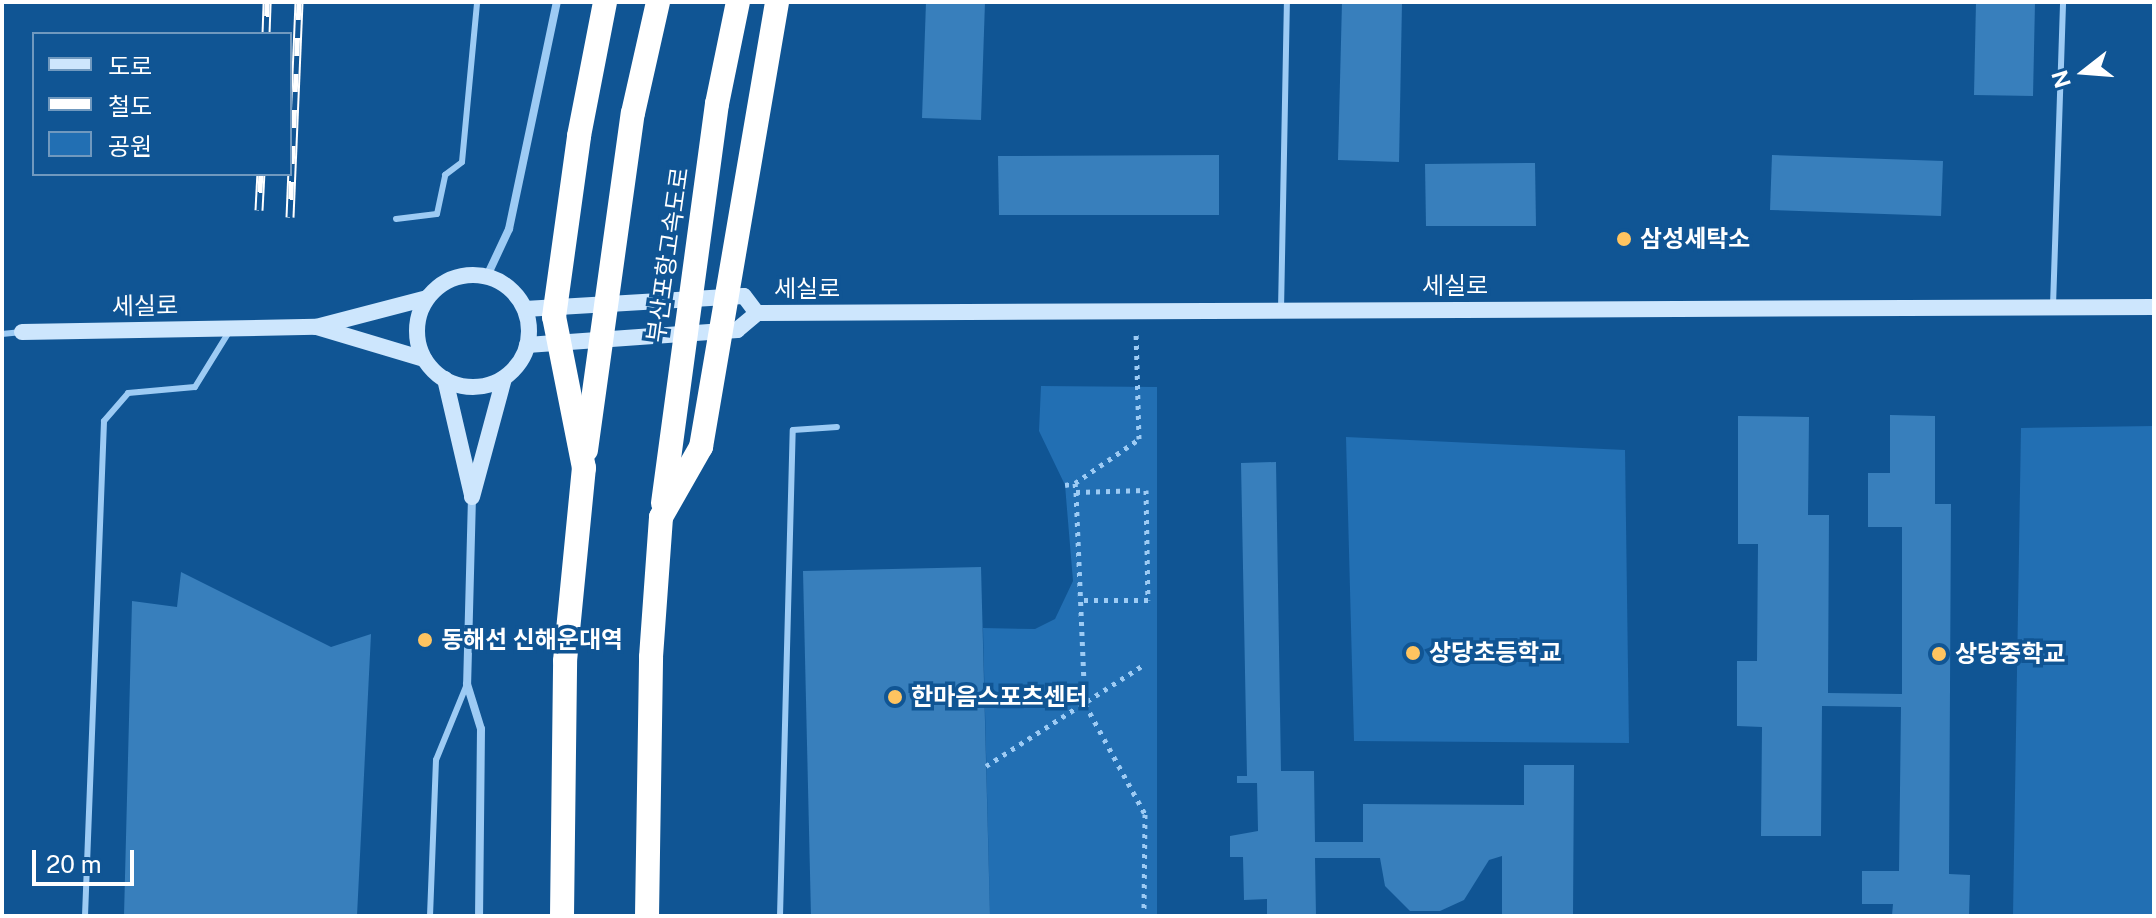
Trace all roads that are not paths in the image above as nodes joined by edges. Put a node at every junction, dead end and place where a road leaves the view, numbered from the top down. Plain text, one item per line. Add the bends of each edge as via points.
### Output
1 (477, 2) edge
2 (557, 2) edge
3 (605, 2) edge
4 (658, 2) edge
5 (738, 2) edge
6 (777, 2) edge
7 (1287, 2) edge
8 (2063, 2) edge
9 (396, 219) dead end
10 (487, 276) junction
11 (427, 298) junction
12 (2053, 307) junction
13 (2154, 307) edge
14 (525, 309) junction
15 (1281, 310) junction
16 (757, 313) junction
17 (316, 327) junction
18 (231, 329) junction
19 (22, 332) joint
20 (2, 334) edge
21 (527, 345) junction
22 (424, 359) junction
23 (504, 378) junction
24 (445, 379) junction
25 (837, 427) dead end
26 (584, 468) junction
27 (472, 497) junction
28 (661, 517) junction
29 (467, 684) junction
30 (85, 916) edge
31 (430, 916) edge
32 (479, 916) edge
33 (562, 916) edge
34 (647, 916) edge
35 (780, 916) edge

1 - 9 lane via 462,162 445,175 437,214
2 - 10 street via 509,229
3 - 26 highway, bridge via 579,136 554,317
4 - 26 highway, bridge via 633,113
5 - 28 highway, 부산포항고속도로, bridge via 717,104
6 - 28 highway, bridge via 701,447
7 - 15 lane
8 - 12 lane
10 - 11 street, 세실로 via 454,278
10 - 14 street via 509,289
11 - 17 street, 세실로
11 - 22 street via 417,328
12 - 13 street, 세실로
12 - 15 street, 세실로
14 - 16 street, 세실로 via 744,296
14 - 21 street
15 - 16 street, 세실로
16 - 21 street, 세실로 via 737,330
17 - 18 street, 세실로
17 - 22 street, 세실로
18 - 19 street, 세실로
18 - 30 lane via 195,387 128,393 104,421
19 - 20 lane
21 - 23 street
22 - 24 street, 세실로
23 - 24 street via 475,387
23 - 27 street
24 - 27 street
25 - 35 lane via 793,430
26 - 33 highway via 565,661
27 - 29 street
28 - 34 highway, 부산포항고속도로 via 651,657
29 - 31 lane via 436,760
29 - 32 street via 481,729

